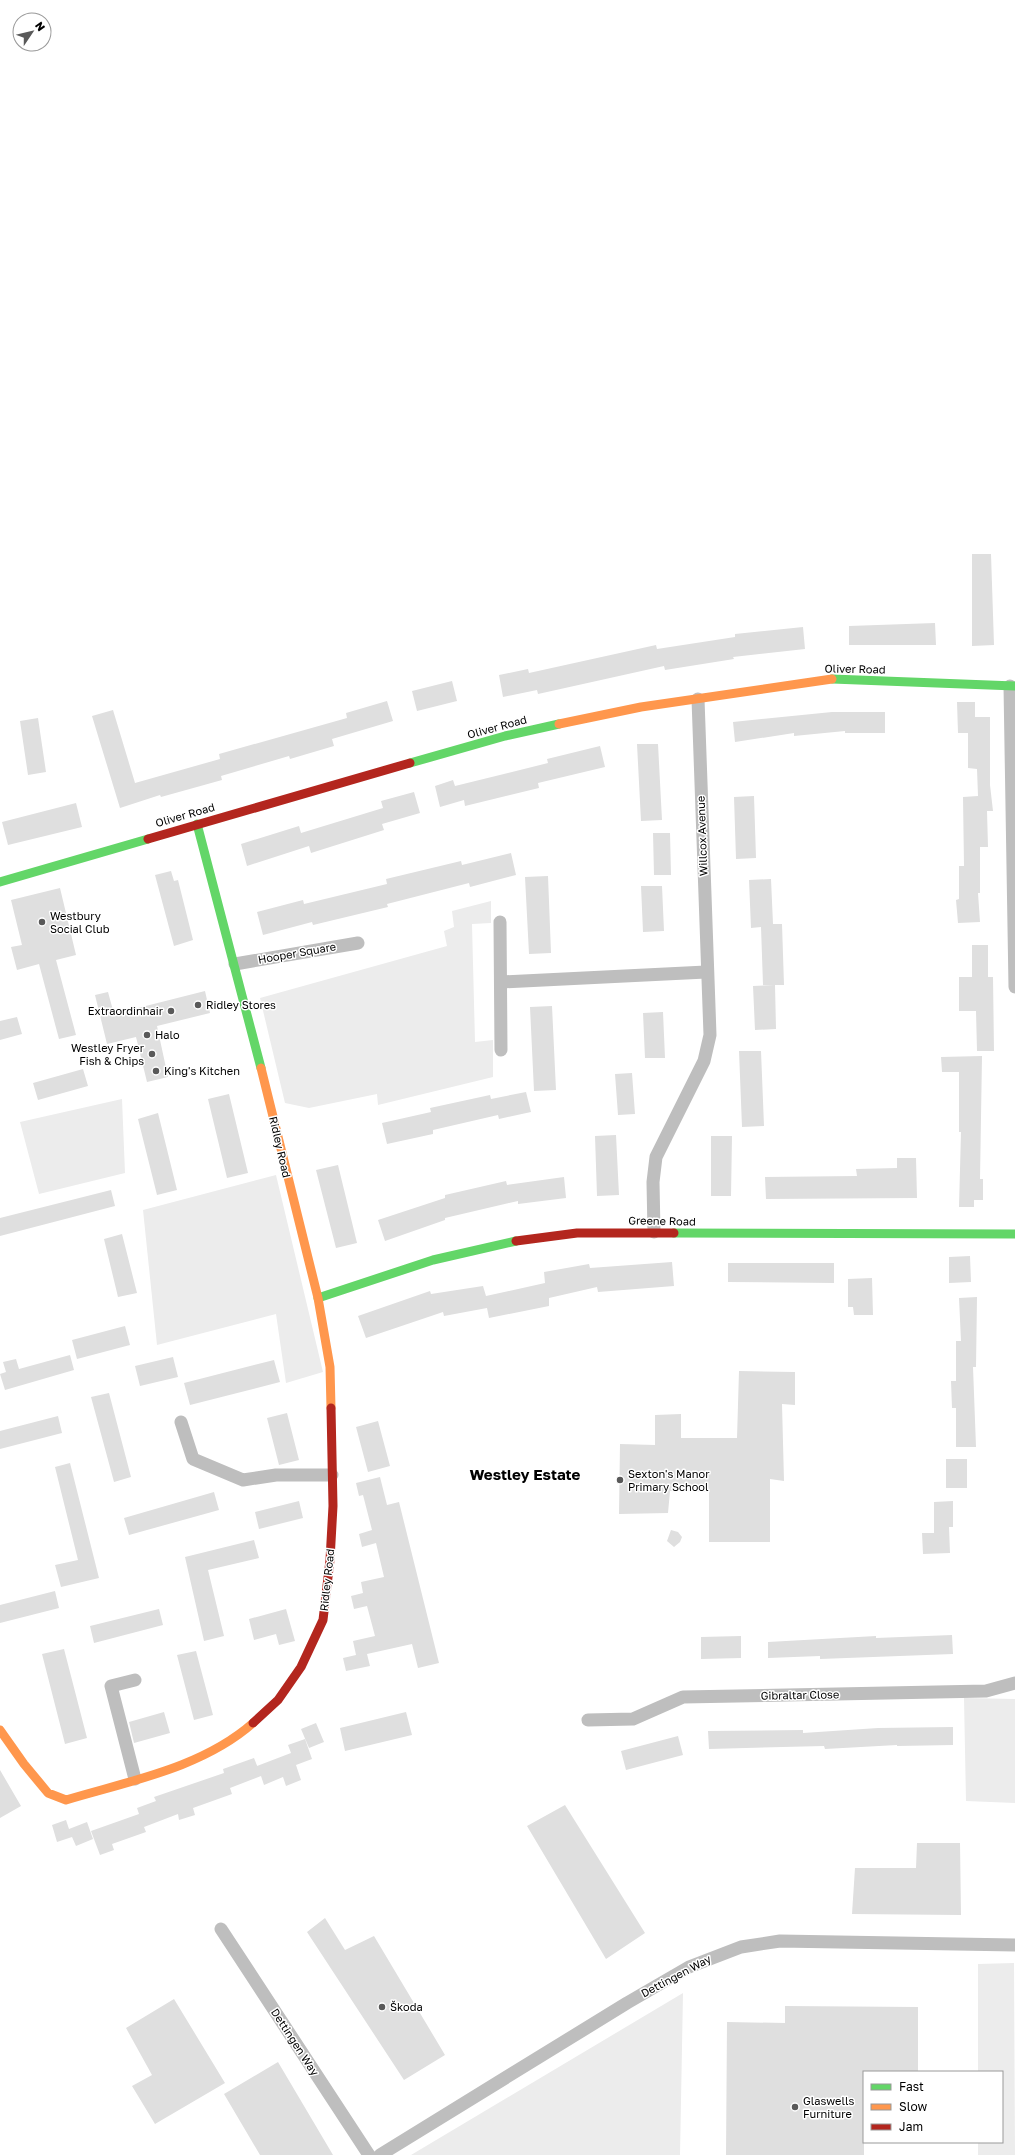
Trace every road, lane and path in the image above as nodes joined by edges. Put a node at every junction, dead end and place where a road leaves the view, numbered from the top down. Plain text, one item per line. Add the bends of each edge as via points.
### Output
1 (1012, 686) edge
2 (698, 699) junction
3 (197, 824) junction
4 (0, 882) edge
5 (500, 922) dead end
6 (358, 943) dead end
7 (235, 964) junction
8 (706, 972) junction
9 (502, 982) junction
10 (1015, 987) edge
11 (501, 1050) dead end
12 (654, 1232) junction
13 (1015, 1234) edge
14 (318, 1298) junction
15 (182, 1422) dead end
16 (332, 1475) junction
17 (135, 1680) dead end
18 (1015, 1683) edge
19 (588, 1720) dead end
20 (0, 1730) edge
21 (135, 1779) junction
22 (221, 1929) dead end
23 (1015, 1945) edge
24 (369, 2155) edge
25 (380, 2155) edge

1 - 2 street, Oliver Road via 828,679
1 - 10 street
2 - 3 street, Oliver Road via 641,707 505,736
2 - 8 street, Willcox Avenue
3 - 4 street, Oliver Road
3 - 7 street, Ridley Road
5 - 9 street
6 - 7 street, Hooper Square
7 - 14 street, Ridley Road
8 - 9 street
8 - 12 street, Willcox Avenue via 710,1035 704,1061 656,1157 653,1182
9 - 11 street
12 - 13 street, Greene Road
12 - 14 street, Greene Road via 576,1233 501,1243 433,1260
14 - 16 street, Ridley Road via 330,1367
15 - 16 street via 193,1459 243,1480 276,1474
16 - 21 street, Ridley Road via 330,1560 323,1620 301,1667 278,1700 240,1734 187,1763
17 - 21 street via 111,1686
18 - 19 street, Gibraltar Close via 986,1691 683,1697 633,1719
20 - 21 street, Ridley Road via 48,1793 66,1800
22 - 24 street, Dettingen Way
23 - 25 street, Dettingen Way via 780,1941 741,1947 689,1967

